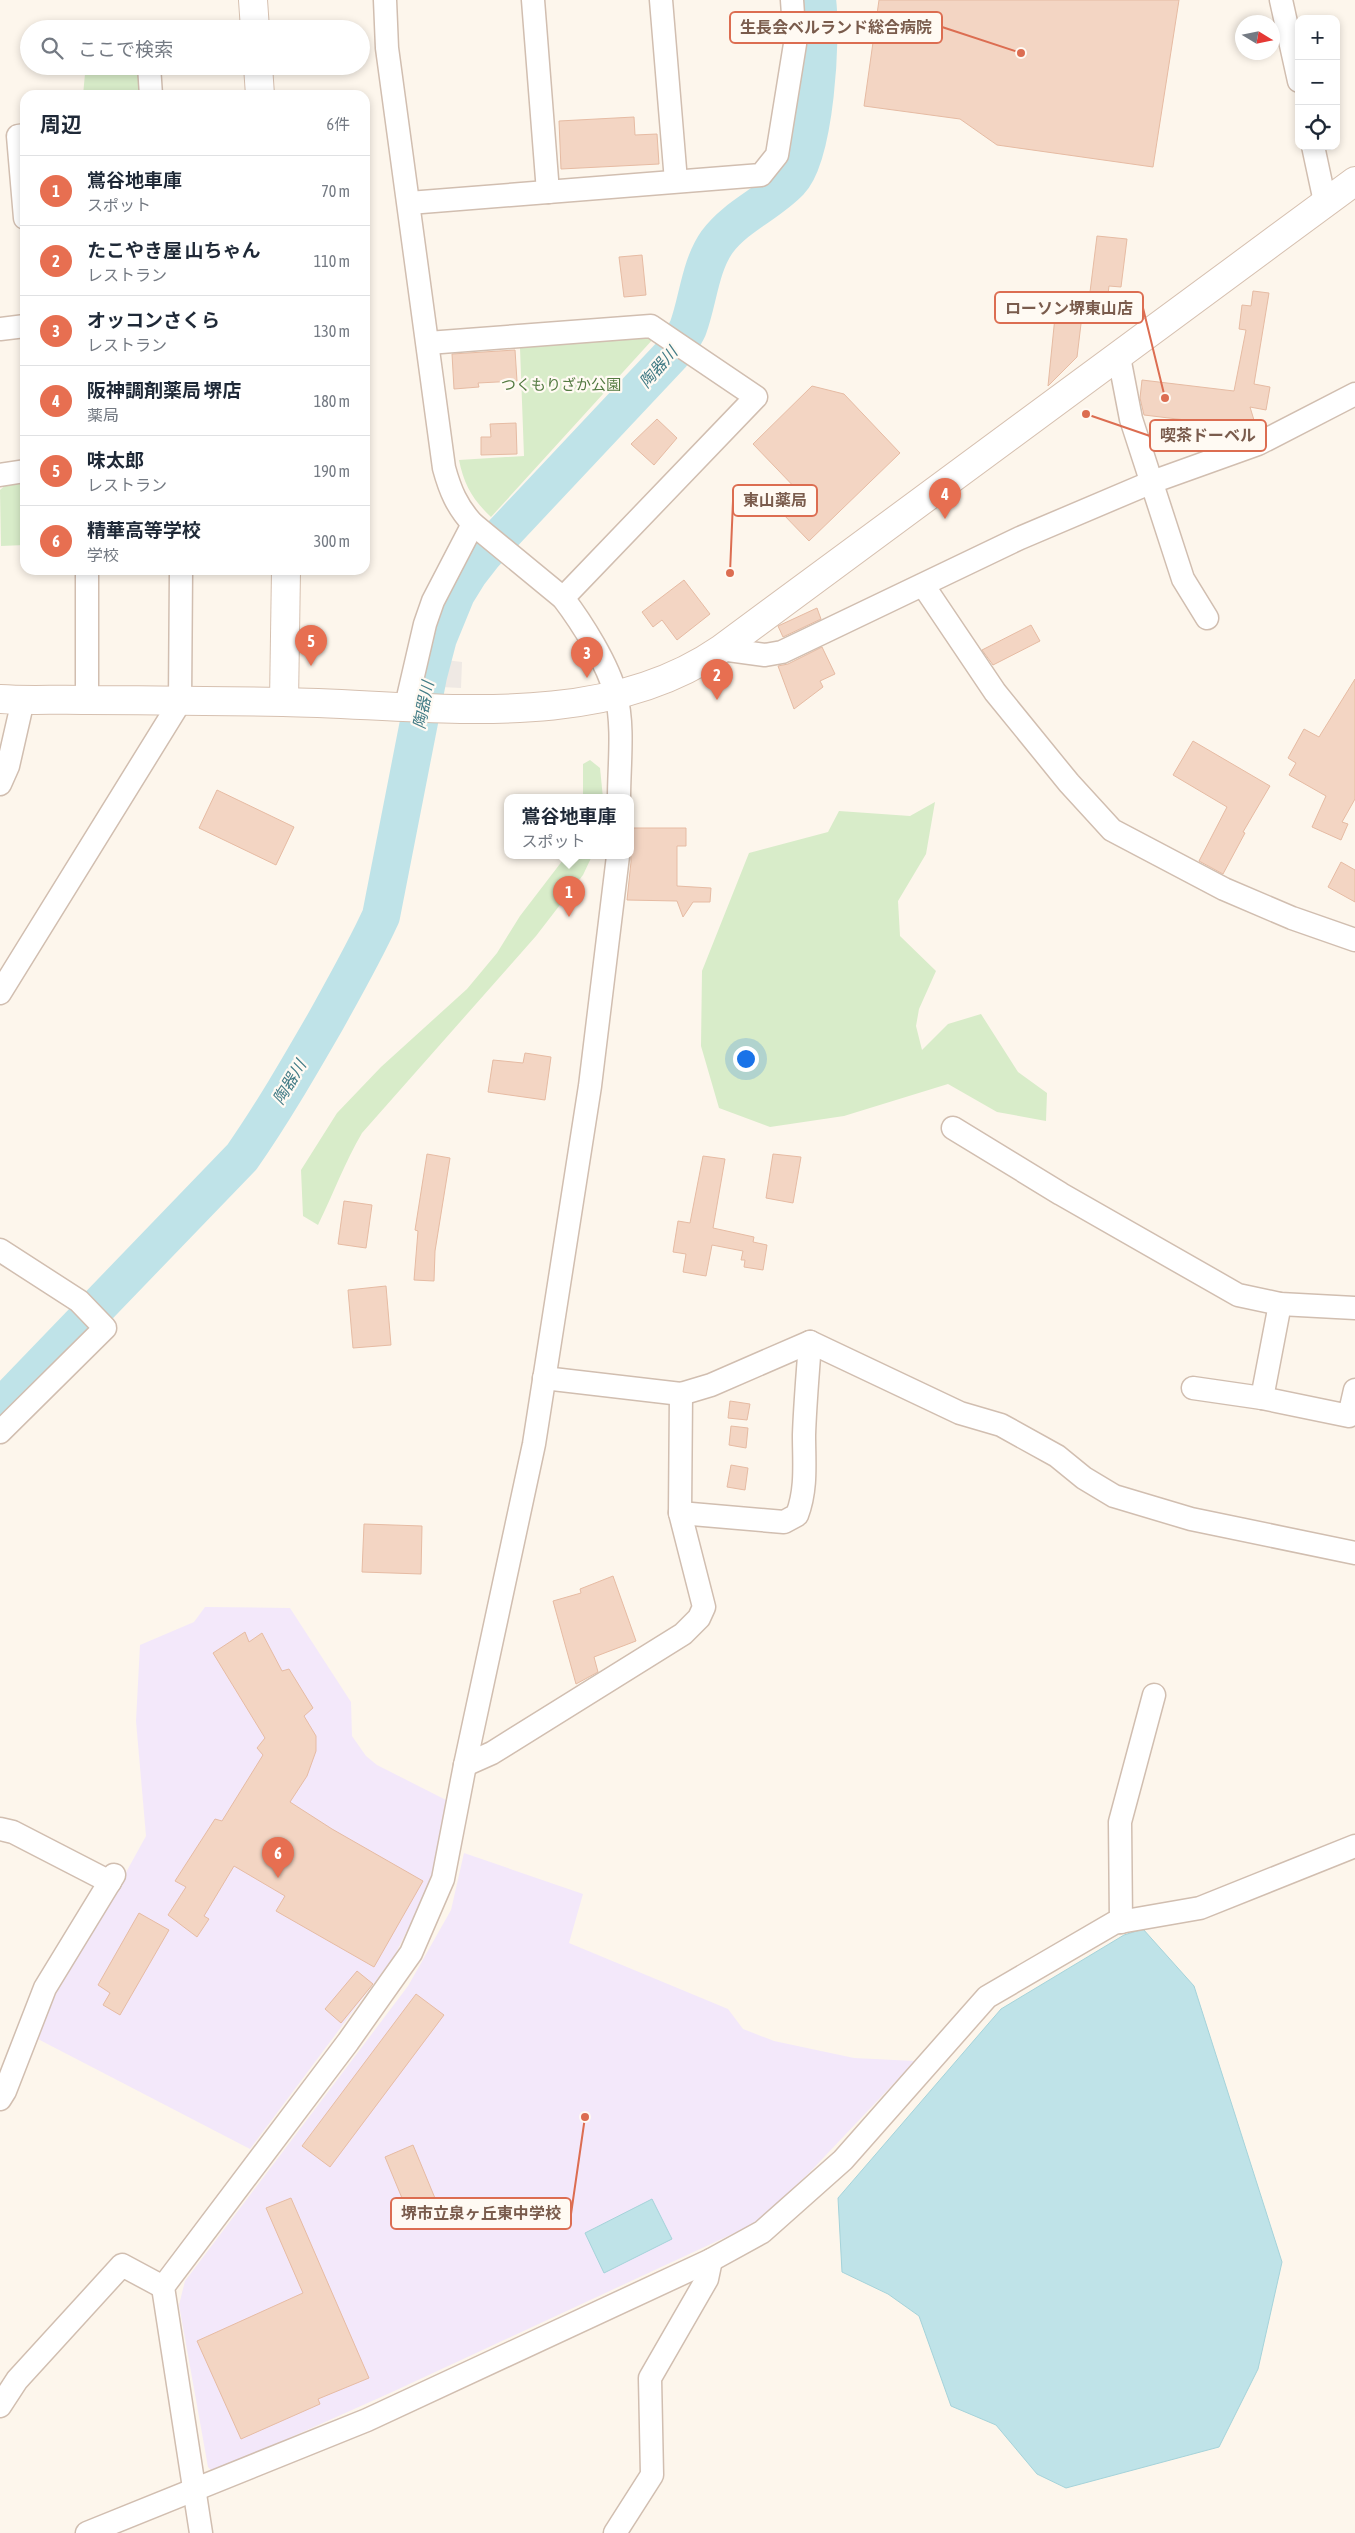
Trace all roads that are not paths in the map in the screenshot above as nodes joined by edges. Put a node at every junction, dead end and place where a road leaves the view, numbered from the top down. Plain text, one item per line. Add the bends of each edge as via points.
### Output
1 (254, 0) edge
2 (385, 0) edge
3 (533, 0) edge
4 (661, 0) edge
5 (792, 0) edge
6 (1281, 0) edge
7 (255, 20) edge
8 (1295, 63) edge
9 (150, 75) edge
10 (259, 75) edge
11 (151, 90) edge
12 (260, 90) edge
13 (14, 136) edge
14 (1314, 150) edge
15 (20, 181) edge
16 (676, 181) junction
17 (1355, 181) edge
18 (548, 192) junction
19 (1326, 202) junction
20 (408, 203) junction
21 (20, 327) edge
22 (0, 329) edge
23 (428, 343) junction
24 (1119, 357) junction
25 (1355, 394) edge
26 (20, 472) edge
27 (0, 475) edge
28 (1152, 482) junction
29 (488, 536) junction
30 (87, 575) edge
31 (181, 575) edge
32 (286, 575) edge
33 (924, 585) junction
34 (563, 598) junction
35 (1207, 618) dead end
36 (721, 649) junction
37 (616, 694) junction
38 (11, 700) edge
39 (87, 700) junction
40 (180, 702) junction
41 (284, 702) junction
42 (420, 707) junction
43 (0, 784) edge
44 (619, 794) edge
45 (618, 859) edge
46 (1355, 940) edge
47 (1, 988) edge
48 (953, 1128) dead end
49 (0, 1250) edge
50 (1280, 1304) junction
51 (1355, 1308) edge
52 (810, 1342) junction
53 (544, 1378) junction
54 (1193, 1388) dead end
55 (1355, 1390) edge
56 (681, 1394) junction
57 (1262, 1398) junction
58 (0, 1432) edge
59 (680, 1513) junction
60 (1355, 1553) edge
61 (1154, 1694) dead end
62 (466, 1765) junction
63 (0, 1830) edge
64 (1355, 1846) edge
65 (1121, 1922) junction
66 (0, 2099) edge
67 (711, 2260) junction
68 (163, 2287) junction
69 (0, 2406) edge
70 (194, 2489) junction
71 (87, 2533) edge
72 (201, 2533) edge
73 (615, 2533) edge

1 - 7 street
2 - 20 street via 387,48
3 - 18 street
4 - 16 street
5 - 16 street via 795,44 778,155 761,176
6 - 8 street
9 - 11 street
10 - 12 street
13 - 15 street
14 - 19 street
16 - 18 street
17 - 19 street
18 - 20 street
19 - 24 street
20 - 23 street
21 - 22 street
23 - 29 street via 450,492 462,513
23 - 34 street via 651,326 756,397
24 - 28 street via 1131,419
24 - 36 street
25 - 28 street via 1258,444
26 - 27 street
28 - 33 street via 1020,538
28 - 35 street via 1183,579
29 - 34 street
29 - 42 street via 433,601 425,624
30 - 39 street
31 - 40 street
32 - 41 street
33 - 36 street via 782,652 764,655
33 - 46 street via 995,692 1112,830 1224,889
34 - 37 street via 605,668
36 - 37 street via 664,679
37 - 42 street via 538,707
37 - 44 street
38 - 39 street
38 - 43 street via 8,766
39 - 40 street
40 - 41 street
40 - 47 street
41 - 42 street
45 - 53 street via 590,1086
48 - 50 street via 1238,1295
49 - 58 street via 92,1314 105,1328
50 - 51 street
50 - 57 street
52 - 56 street via 711,1385
52 - 59 street via 805,1469 802,1501 797,1515 784,1522
52 - 60 street via 960,1413 1001,1425 1057,1456 1114,1496 1191,1519
53 - 56 street
53 - 62 street via 534,1444
54 - 57 street
55 - 57 street via 1349,1416
56 - 59 street
59 - 62 street via 704,1607 699,1618 683,1634 492,1753
61 - 65 street via 1120,1822
62 - 68 street via 444,1879 411,1953
63 - 66 street via 13,1832 112,1878 45,1988
64 - 65 street via 1200,1908
65 - 67 street via 987,1997 844,2160 762,2232
67 - 70 street via 367,2420
67 - 73 street via 708,2279 650,2378 652,2475
68 - 69 street via 122,2265 17,2380
68 - 70 street
70 - 71 street
70 - 72 street

